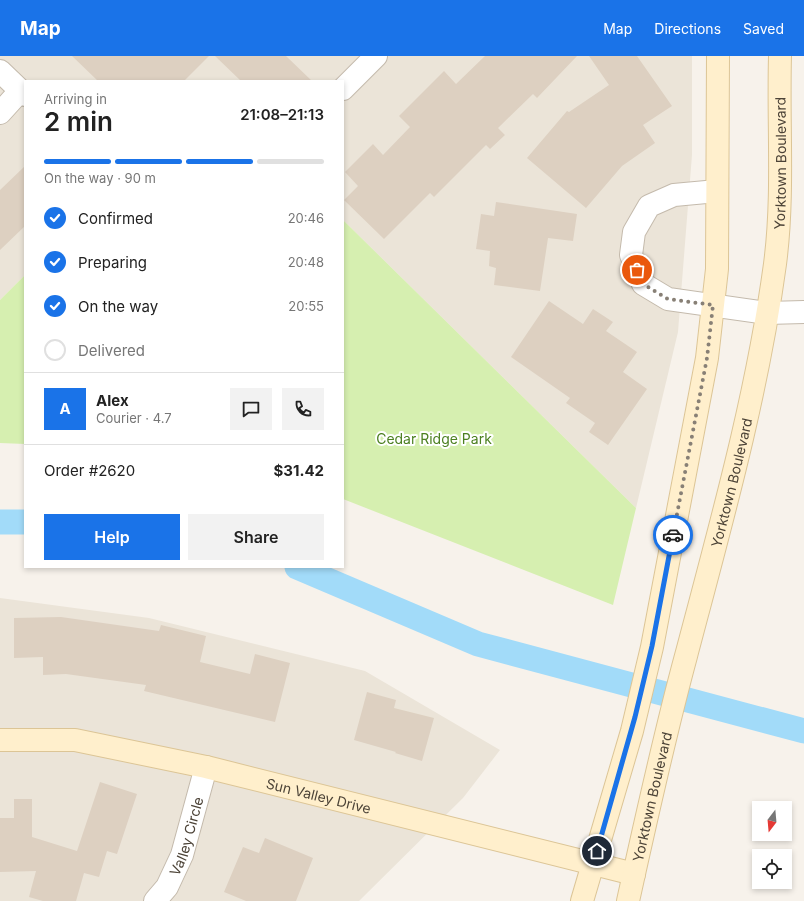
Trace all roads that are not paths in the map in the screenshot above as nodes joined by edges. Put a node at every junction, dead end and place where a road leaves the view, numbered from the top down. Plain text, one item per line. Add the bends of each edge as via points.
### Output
1 (376, 56) edge
2 (718, 56) edge
3 (780, 56) edge
4 (0, 71) edge
5 (344, 87) edge
6 (23, 93) edge
7 (0, 113) edge
8 (717, 190) junction
9 (713, 305) junction
10 (804, 312) edge
11 (767, 313) junction
12 (0, 740) edge
13 (206, 767) junction
14 (593, 865) junction
15 (634, 874) junction
16 (155, 901) edge
17 (582, 901) edge
18 (628, 901) edge

1 - 5 street
2 - 8 main road
3 - 11 main road, Yorktown Boulevard via 780,196 775,262
4 - 6 street
6 - 7 street
8 - 9 main road via 717,269
8 - 9 street via 674,195 649,206 634,232 631,255 643,284 662,296
9 - 11 street
9 - 14 main road via 707,358 652,646 632,731
10 - 11 street
11 - 15 main road, Yorktown Boulevard via 749,412 685,658
12 - 13 main road, Sun Valley Drive via 75,740
13 - 14 main road, Sun Valley Drive
13 - 16 street, Valley Circle via 182,855 167,887
14 - 15 main road, Sun Valley Drive
14 - 17 main road
15 - 18 main road, Yorktown Boulevard

